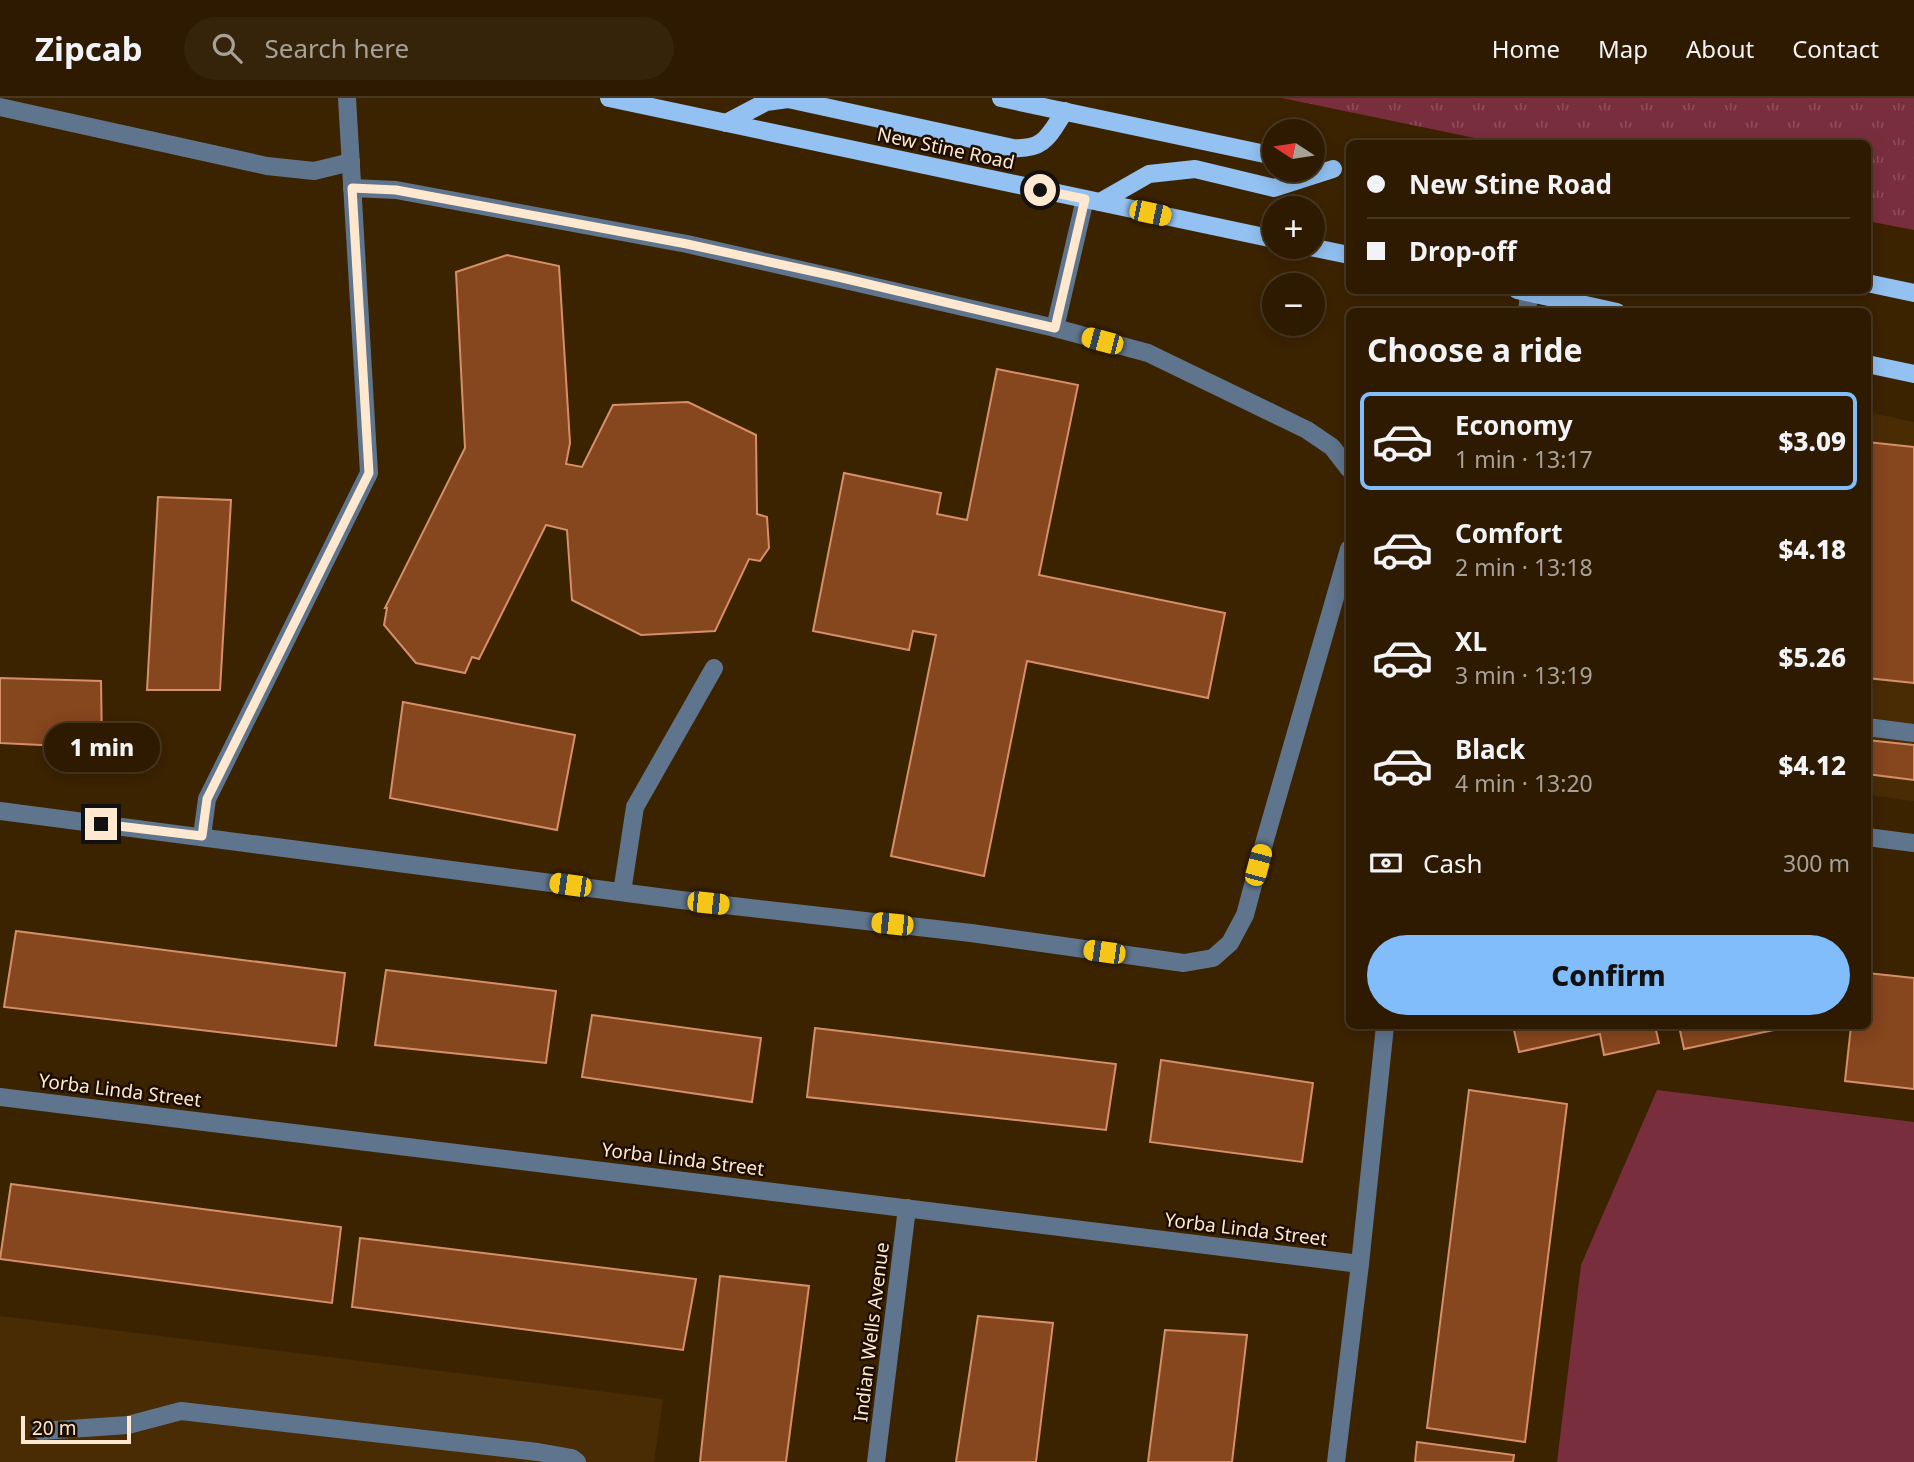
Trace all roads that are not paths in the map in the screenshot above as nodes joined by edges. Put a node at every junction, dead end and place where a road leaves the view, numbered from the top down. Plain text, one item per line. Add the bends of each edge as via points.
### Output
1 (346, 98) edge
2 (609, 98) edge
3 (1001, 98) edge
4 (1066, 105) edge
5 (0, 107) edge
6 (726, 123) junction
7 (1262, 153) edge
8 (351, 162) junction
9 (1341, 170) edge
10 (352, 188) junction
11 (1092, 201) junction
12 (1262, 236) edge
13 (1325, 250) edge
14 (1346, 254) edge
15 (1871, 284) edge
16 (1914, 293) edge
17 (1532, 294) edge
18 (1598, 308) edge
19 (1055, 328) junction
20 (1871, 366) edge
21 (1914, 374) edge
22 (1346, 465) edge
23 (1346, 559) edge
24 (714, 668) dead end
25 (1871, 728) edge
26 (1914, 733) edge
27 (0, 811) edge
28 (202, 836) junction
29 (1871, 838) edge
30 (1914, 843) edge
31 (622, 892) junction
32 (1385, 1029) edge
33 (0, 1097) edge
34 (908, 1208) junction
35 (1360, 1264) junction
36 (41, 1431) dead end
37 (577, 1462) edge
38 (876, 1462) edge
39 (1336, 1462) edge

1 - 8 street
2 - 6 main road, New Stine Road
3 - 4 main road
4 - 6 main road via 1045,141 1023,149 788,100 766,102
4 - 7 main road
5 - 8 street via 267,166 314,171
6 - 11 main road, New Stine Road
8 - 10 street
9 - 11 main road via 1274,188 1195,169 1149,174
10 - 19 street via 396,190 687,244
10 - 28 street via 369,473 207,799
11 - 12 main road, New Stine Road
11 - 19 street
13 - 14 main road
15 - 16 main road
17 - 18 main road
19 - 22 street via 1148,353 1307,430 1332,447
20 - 21 main road
23 - 31 street via 1245,915 1230,943 1213,958 1184,963
24 - 31 street via 635,807
25 - 26 street
27 - 28 street
28 - 31 street
29 - 30 street
32 - 35 street
33 - 34 street, Yorba Linda Street
34 - 35 street, Yorba Linda Street
34 - 38 street, Indian Wells Avenue
35 - 39 street
36 - 37 street via 128,1425 181,1411 538,1452

